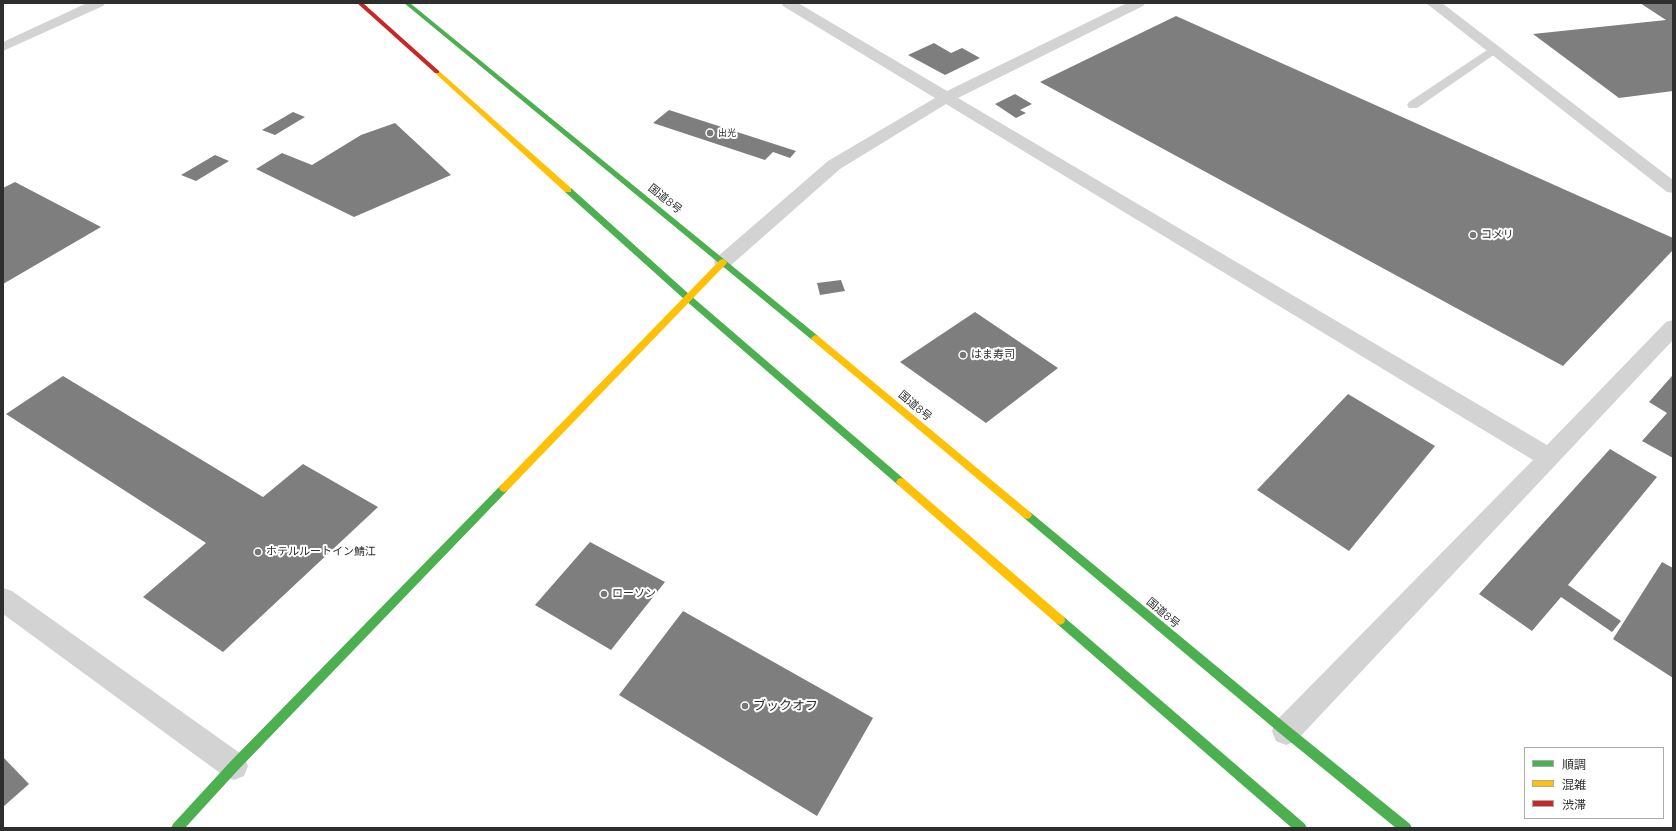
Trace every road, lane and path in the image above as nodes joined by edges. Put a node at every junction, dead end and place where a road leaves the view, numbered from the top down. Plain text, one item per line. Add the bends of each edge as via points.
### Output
1 (98, 3) edge
2 (360, 3) edge
3 (407, 3) edge
4 (788, 3) edge
5 (1138, 3) edge
6 (1433, 3) edge
7 (3, 47) edge
8 (1494, 50) junction
9 (947, 97) junction
10 (1413, 105) dead end
11 (1673, 188) edge
12 (723, 262) junction
13 (687, 297) junction
14 (1673, 327) edge
15 (1549, 458) junction
16 (3, 599) edge
17 (1286, 731) junction
18 (234, 766) junction
19 (177, 828) edge
20 (1301, 828) edge
21 (1406, 828) edge

1 - 7 street
2 - 13 main road
3 - 12 main road, 国道8号
4 - 9 street
5 - 9 street
6 - 8 street
8 - 10 lane
8 - 11 street
9 - 12 street via 834,165
9 - 15 street
12 - 13 main road
12 - 17 main road, 国道8号
13 - 18 main road
13 - 20 main road
14 - 15 street
15 - 17 street
16 - 18 street
17 - 21 main road, 国道8号
18 - 19 main road

